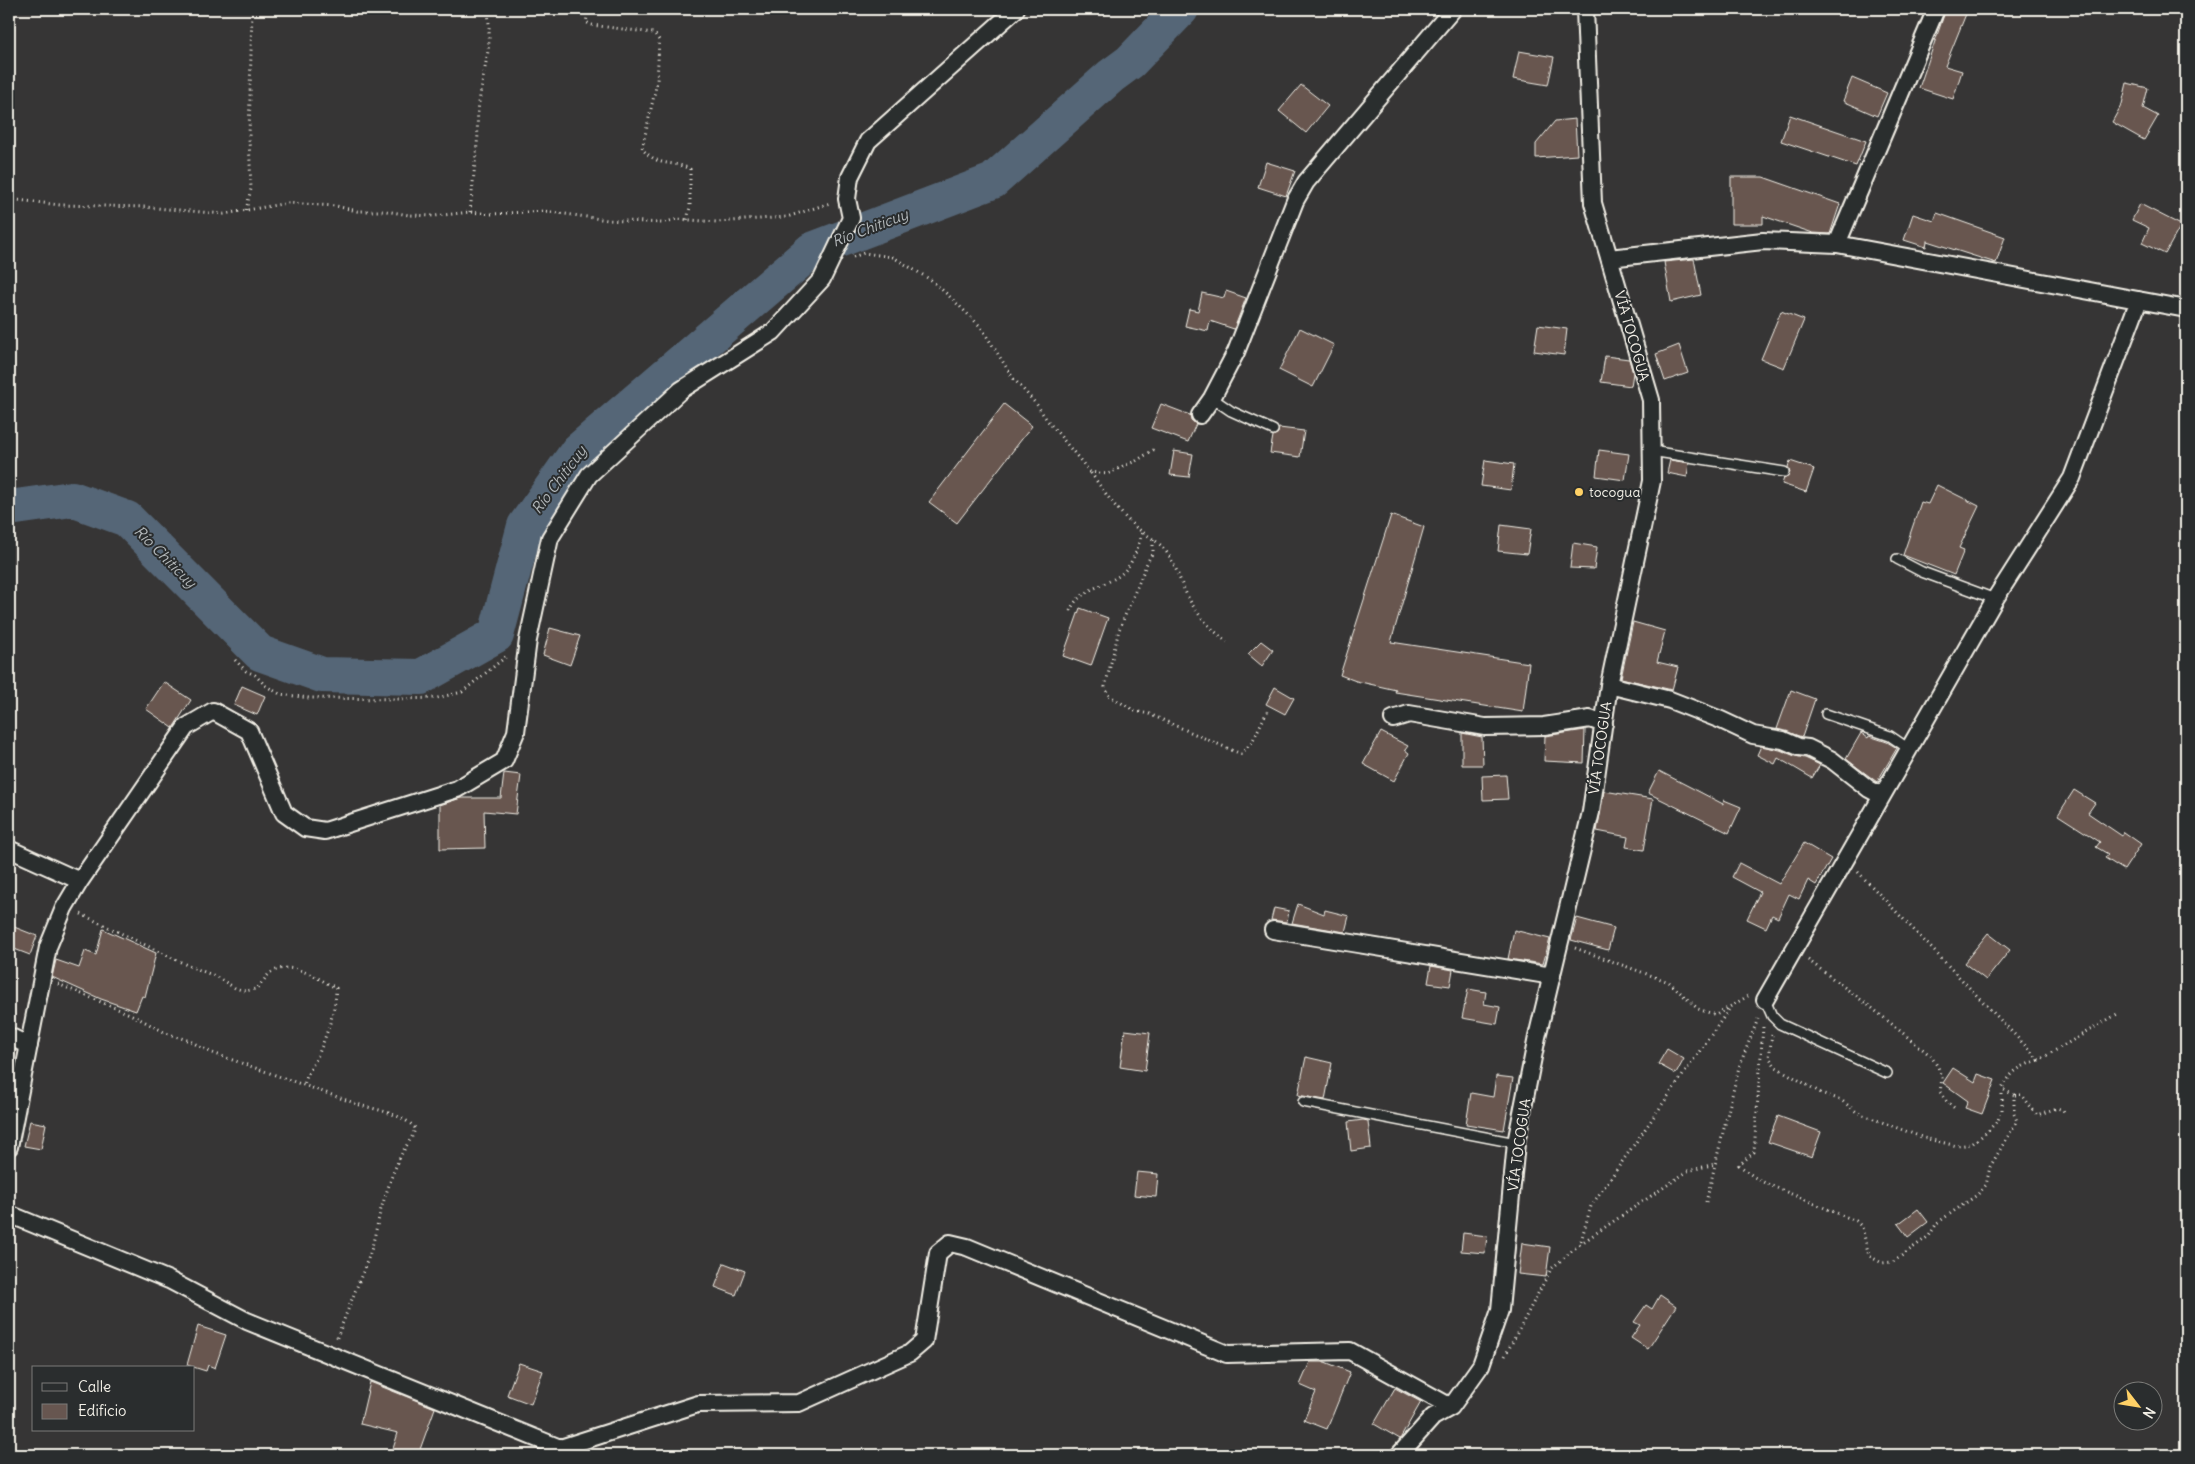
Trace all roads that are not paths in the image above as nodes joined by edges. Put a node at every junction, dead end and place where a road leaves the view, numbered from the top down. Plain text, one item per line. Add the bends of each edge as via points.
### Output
1 (1016, 9) edge
2 (1453, 9) edge
3 (1585, 9) edge
4 (1936, 9) edge
5 (1838, 244) junction
6 (1609, 258) junction
7 (2139, 300) junction
8 (2186, 309) edge
9 (1212, 398) junction
10 (1200, 415) dead end
11 (1272, 430) dead end
12 (1651, 451) junction
13 (1784, 472) dead end
14 (1897, 558) dead end
15 (1995, 599) junction
16 (1609, 685) junction
17 (1826, 714) dead end
18 (1393, 719) dead end
19 (1604, 724) junction
20 (1909, 748) junction
21 (1882, 796) junction
22 (9, 849) edge
23 (80, 881) junction
24 (1273, 930) dead end
25 (1552, 976) junction
26 (1759, 996) joint
27 (9, 1036) edge
28 (28, 1046) junction
29 (1887, 1073) dead end
30 (1303, 1102) dead end
31 (1516, 1143) junction
32 (9, 1147) edge
33 (9, 1214) edge
34 (1451, 1407) junction
35 (1399, 1455) edge

1 - 23 street via 868,141 850,177 847,198 851,218 822,279 773,332 681,390 589,475 550,538 528,640 516,732 504,761 457,789 325,831 305,828 284,813 249,731 213,711 186,727
2 - 9 street via 1306,182 1236,352
3 - 6 street, VÍA TOCOGUA via 1593,202
4 - 5 street
5 - 6 street via 1763,242
5 - 7 street
6 - 12 street, VÍA TOCOGUA via 1651,400
7 - 8 street
7 - 15 street via 2072,478
9 - 10 street
9 - 11 lane
12 - 13 lane
12 - 16 street, VÍA TOCOGUA via 1652,481
14 - 15 lane via 1922,572
15 - 20 street
16 - 19 street, VÍA TOCOGUA
16 - 21 street via 1670,700 1753,735 1808,748 1832,760
17 - 20 lane via 1890,736
18 - 19 street via 1410,714 1485,728 1590,720
19 - 25 street, VÍA TOCOGUA via 1591,812
20 - 21 street
21 - 26 street via 1793,951
22 - 23 street
23 - 28 street via 64,908 48,947
24 - 25 street
25 - 31 street, VÍA TOCOGUA
26 - 29 lane via 1780,1024
27 - 28 street
28 - 32 street
30 - 31 lane
31 - 34 street, VÍA TOCOGUA via 1500,1310 1481,1365
33 - 34 street via 169,1280 247,1321 560,1448 698,1404 799,1403 910,1353 924,1341 938,1253 950,1243 967,1247 1226,1354 1350,1351
34 - 35 street, VÍA TOCOGUA via 1433,1417

